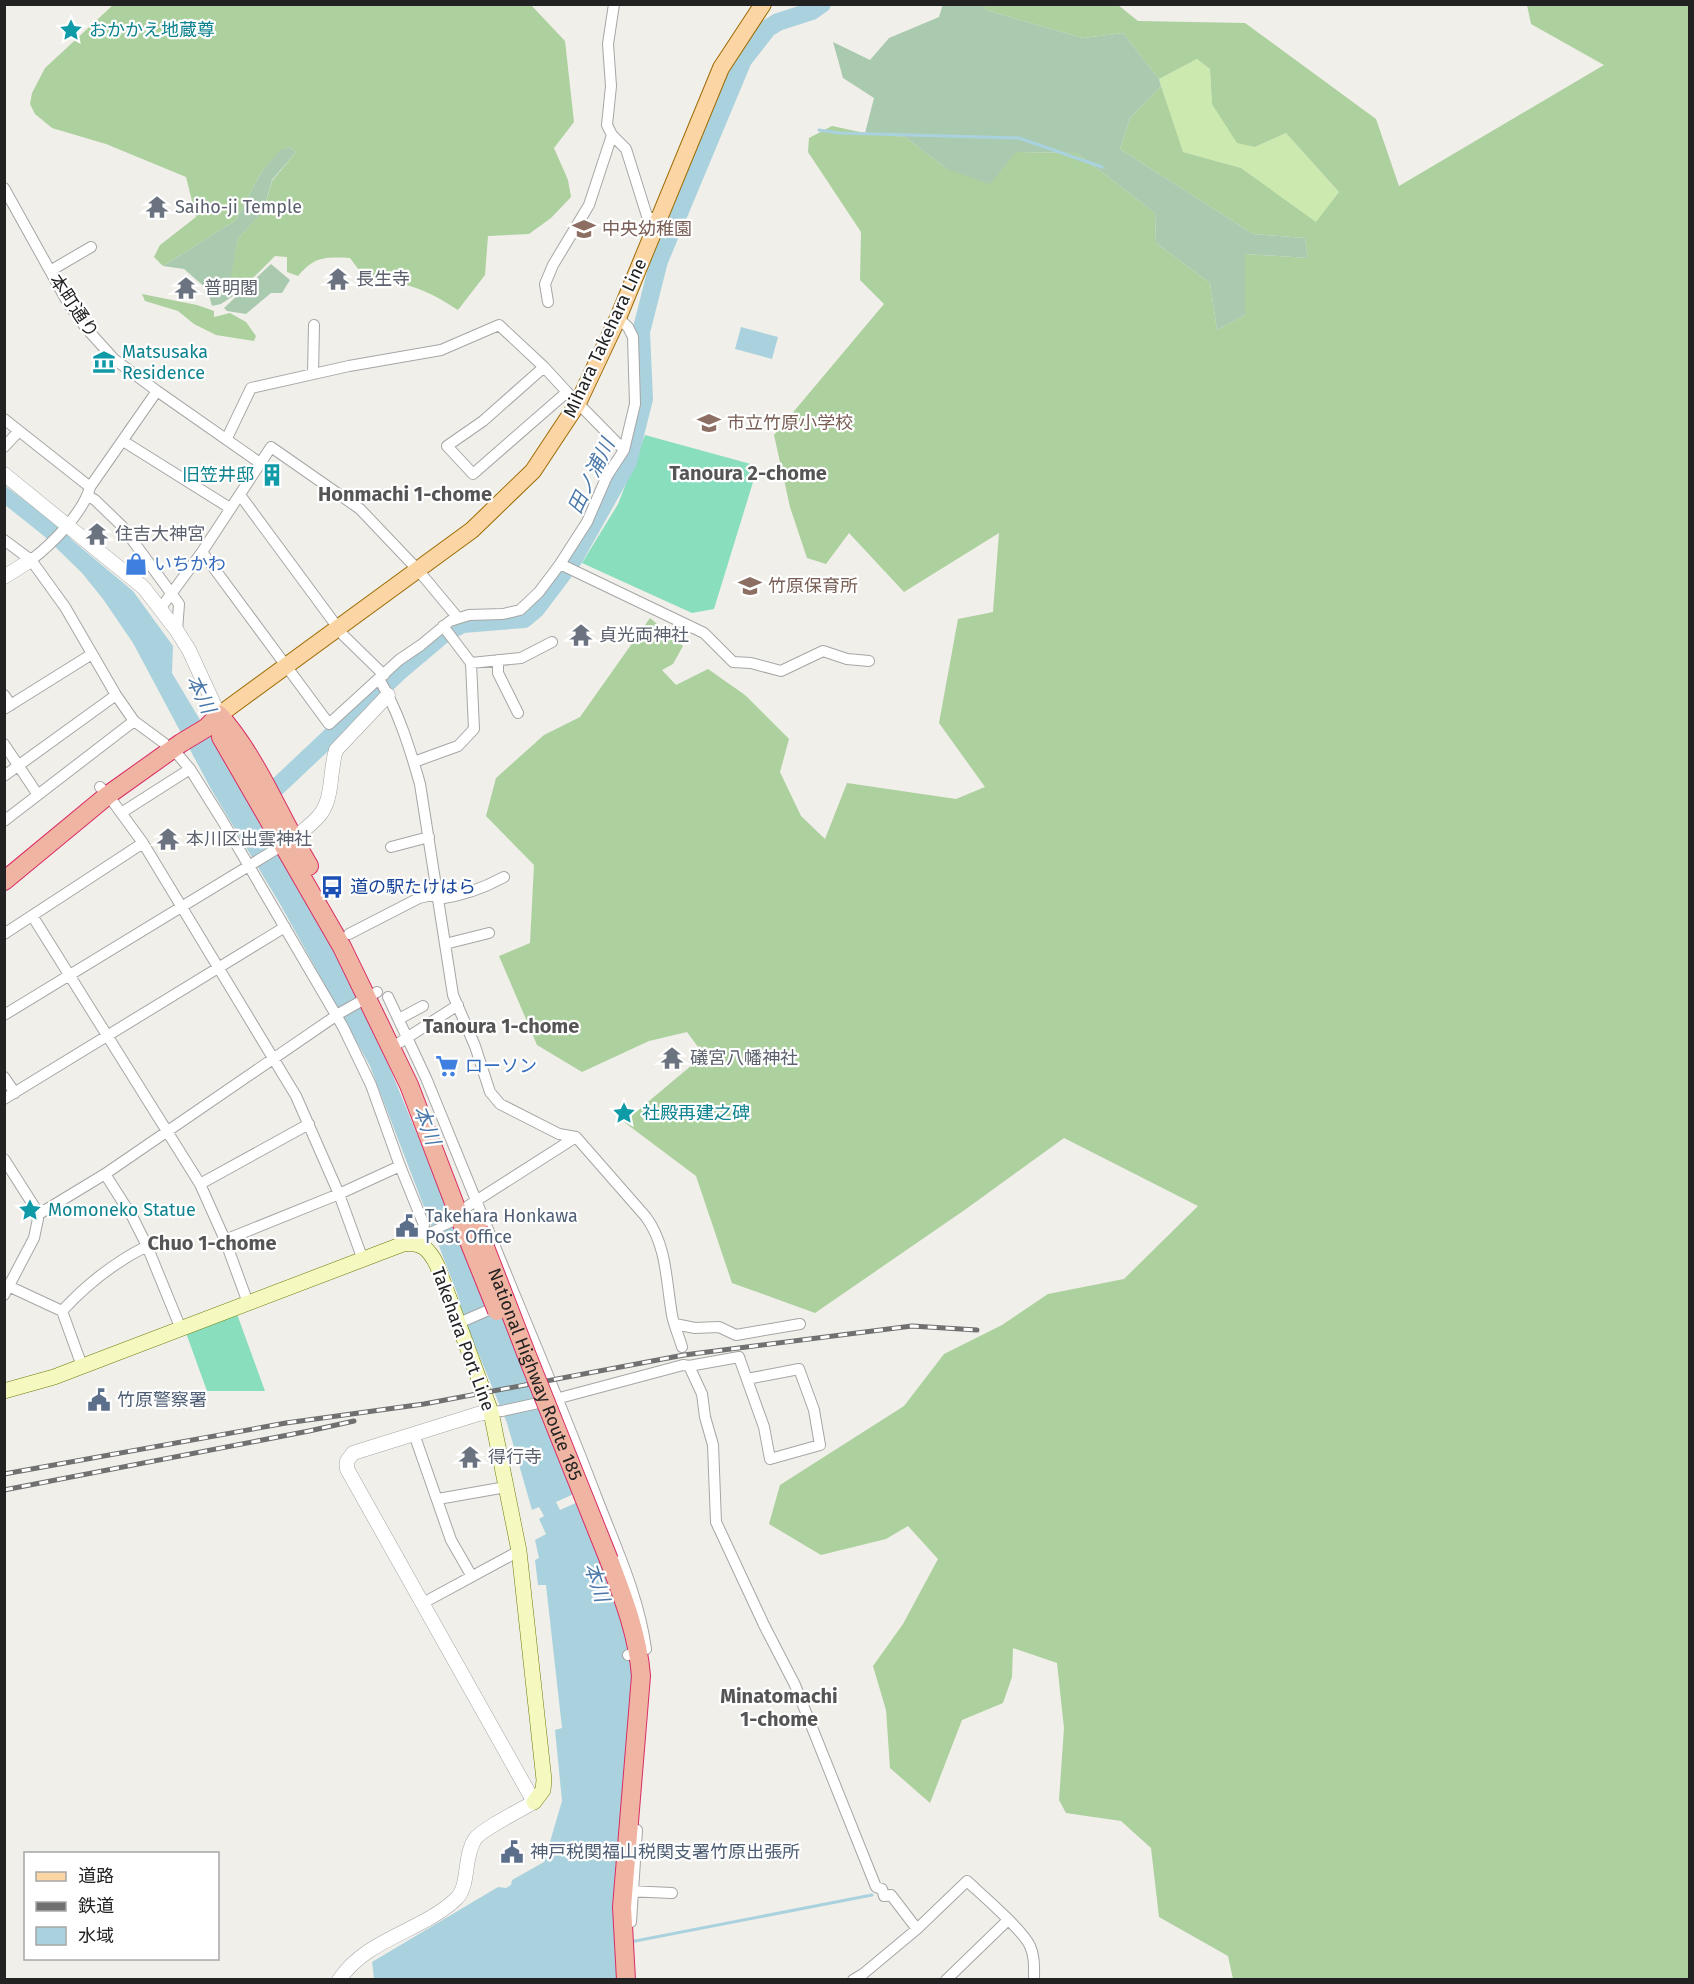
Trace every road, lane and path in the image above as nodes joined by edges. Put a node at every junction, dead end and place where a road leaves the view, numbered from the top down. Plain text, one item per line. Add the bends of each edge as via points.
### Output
1 (614, 4) edge
2 (763, 4) edge
3 (612, 135) junction
4 (4, 188) edge
5 (658, 220) junction
6 (91, 246) dead end
7 (50, 271) junction
8 (548, 302) dead end
9 (618, 318) junction
10 (314, 325) dead end
11 (544, 367) junction
12 (313, 374) junction
13 (157, 391) junction
14 (573, 398) junction
15 (4, 419) edge
16 (19, 430) junction
17 (227, 438) junction
18 (123, 441) junction
19 (4, 447) edge
20 (624, 450) junction
21 (260, 463) junction
22 (4, 474) edge
23 (89, 491) junction
24 (240, 495) junction
25 (230, 508) junction
26 (65, 527) junction
27 (4, 540) edge
28 (201, 552) junction
29 (31, 560) junction
30 (565, 567) junction
31 (418, 570) junction
32 (4, 577) edge
33 (171, 594) junction
34 (160, 609) junction
35 (458, 618) junction
36 (443, 626) junction
37 (338, 627) junction
38 (177, 631) junction
39 (552, 642) dead end
40 (92, 654) junction
41 (498, 660) junction
42 (869, 661) dead end
43 (471, 663) junction
44 (285, 666) junction
45 (383, 684) junction
46 (4, 694) edge
47 (116, 695) junction
48 (8, 707) edge
49 (518, 713) dead end
50 (134, 721) junction
51 (209, 721) junction
52 (173, 743) junction
53 (4, 744) edge
54 (414, 762) junction
55 (19, 765) junction
56 (190, 770) junction
57 (4, 776) edge
58 (104, 791) junction
59 (38, 795) junction
60 (121, 813) junction
61 (4, 821) edge
62 (429, 837) junction
63 (143, 843) junction
64 (284, 844) junction
65 (392, 847) dead end
66 (252, 863) junction
67 (4, 866) edge
68 (504, 877) dead end
69 (4, 881) edge
70 (437, 896) junction
71 (180, 907) junction
72 (33, 917) junction
73 (285, 927) junction
74 (489, 933) dead end
75 (4, 934) edge
76 (349, 934) junction
77 (445, 944) junction
78 (218, 967) junction
79 (70, 975) junction
80 (373, 997) junction
81 (458, 1005) junction
82 (423, 1006) dead end
83 (4, 1014) edge
84 (338, 1014) junction
85 (399, 1019) junction
86 (108, 1036) junction
87 (400, 1043) junction
88 (273, 1060) junction
89 (4, 1077) edge
90 (15, 1093) junction
91 (4, 1099) edge
92 (309, 1124) junction
93 (168, 1130) junction
94 (576, 1137) junction
95 (4, 1159) edge
96 (400, 1166) junction
97 (105, 1174) junction
98 (200, 1184) junction
99 (339, 1194) junction
100 (473, 1203) junction
101 (39, 1214) junction
102 (467, 1228) junction
103 (425, 1237) junction
104 (225, 1240) junction
105 (147, 1246) junction
106 (363, 1260) junction
107 (6, 1288) edge
108 (513, 1299) junction
109 (248, 1303) junction
110 (63, 1311) junction
111 (462, 1322) junction
112 (675, 1324) junction
113 (800, 1324) dead end
114 (181, 1329) junction
115 (682, 1347) dead end
116 (82, 1366) junction
117 (689, 1366) junction
118 (747, 1379) junction
119 (4, 1391) edge
120 (555, 1400) junction
121 (496, 1411) junction
122 (414, 1434) junction
123 (506, 1487) junction
124 (438, 1499) junction
125 (519, 1551) junction
126 (471, 1575) junction
127 (423, 1603) junction
128 (639, 1651) junction
129 (534, 1802) junction
130 (628, 1892) junction
131 (672, 1893) dead end
132 (1008, 1920) junction
133 (917, 1929) junction
134 (339, 1980) edge
135 (614, 1980) edge
136 (626, 1980) edge
137 (634, 1980) edge
138 (853, 1980) edge
139 (946, 1980) edge
140 (1034, 1980) edge

1 - 3 street via 608,44 611,86 607,124
2 - 5 main road, Mihara Takehara Line via 721,68
3 - 5 street via 626,149 646,216
3 - 8 street via 589,205 545,284
4 - 7 street, 本町通り
5 - 9 main road, Mihara Takehara Line
6 - 7 street
7 - 13 street, 本町通り via 86,328 114,359
9 - 14 main road, Mihara Takehara Line
9 - 20 street via 633,338 635,404
10 - 12 street
11 - 12 street via 499,325 441,350
11 - 14 street
11 - 14 street via 483,421 447,446 472,474
12 - 17 street via 251,388
13 - 17 street, 本町通り
13 - 18 street
14 - 20 street
14 - 31 main road, Mihara Takehara Line via 533,471 472,530
15 - 16 street
16 - 19 street
16 - 23 street
17 - 21 street, 本町通り
18 - 23 street
18 - 25 street
20 - 30 street via 607,477
21 - 24 street
21 - 31 street via 271,447 360,509
22 - 26 street
23 - 26 street
23 - 33 street via 122,526
24 - 25 street
24 - 37 street
25 - 28 street
26 - 29 street
26 - 34 street via 136,580
27 - 29 street
28 - 33 street
28 - 44 street
29 - 32 street
29 - 40 street
30 - 35 street via 520,610
30 - 42 street via 704,633 734,662 781,671 823,651
31 - 35 street
31 - 37 main road, Mihara Takehara Line
33 - 34 street
33 - 38 street via 179,604
34 - 38 street
35 - 36 street
36 - 43 street
36 - 45 street via 399,660
37 - 44 main road, Mihara Takehara Line
37 - 45 street
38 - 51 street via 189,650
39 - 41 street via 521,658
40 - 47 street
40 - 48 street
41 - 43 street
41 - 49 street via 498,673
43 - 54 street via 474,729 458,746
44 - 45 street via 329,724
44 - 51 main road, Mihara Takehara Line
45 - 54 street
45 - 64 street via 336,750 327,802 319,816
46 - 48 street
47 - 50 street
47 - 55 street
50 - 52 street
50 - 59 street
51 - 52 highway
51 - 64 highway, National Highway Route 185 via 232,729
52 - 56 street
52 - 58 highway
53 - 55 street
54 - 62 street
55 - 57 street
55 - 59 street
56 - 60 street
56 - 66 street
58 - 60 street
58 - 67 highway
58 - 69 highway
59 - 61 street
60 - 63 street
62 - 65 street
62 - 70 street
63 - 71 street
63 - 72 street
64 - 66 street
64 - 76 highway, National Highway Route 185
64 - 80 highway, National Highway Route 185
66 - 71 street
66 - 73 street
68 - 70 street via 454,897
70 - 76 street via 419,898
70 - 77 street
71 - 78 street
71 - 79 street
72 - 75 street
72 - 79 street
73 - 78 street
73 - 84 street
74 - 77 street
76 - 80 highway, National Highway Route 185
77 - 81 street
78 - 86 street
78 - 88 street
79 - 83 street
79 - 86 street
80 - 84 street
80 - 85 street
80 - 87 highway, National Highway Route 185
81 - 87 street
81 - 94 street via 490,1092 500,1104 559,1134
82 - 85 street
84 - 88 street
84 - 96 street via 371,1085
85 - 87 street
86 - 90 street
86 - 93 street
87 - 100 highway, National Highway Route 185
87 - 102 highway, National Highway Route 185 via 409,1086
88 - 92 street
88 - 93 street
89 - 90 street
90 - 91 street
92 - 98 street
92 - 99 street
93 - 97 street
93 - 98 street
94 - 100 street
94 - 112 street via 655,1230 663,1251
95 - 101 street
96 - 99 street
96 - 103 street via 424,1225
97 - 101 street
97 - 105 street
98 - 104 street
99 - 104 street
99 - 106 street
100 - 102 highway, National Highway Route 185
100 - 108 street
101 - 107 street via 34,1238
102 - 103 street
102 - 128 highway, National Highway Route 185, bridge via 526,1353 626,1603
103 - 106 main road
103 - 111 main road, Takehara Port Line
104 - 109 street
105 - 110 street via 119,1262
105 - 114 street
106 - 109 main road
107 - 110 street
108 - 111 street, bridge
108 - 120 street
109 - 114 main road
110 - 116 street
111 - 121 main road, Takehara Port Line
112 - 113 street via 719,1327 736,1335
112 - 115 street
114 - 116 main road
116 - 119 main road
117 - 118 street via 739,1357
117 - 120 street
117 - 133 street via 702,1394 713,1445 716,1522 795,1685 876,1887 882,1888 884,1896 891,1894
118 - 118 street via 764,1427 770,1459 820,1445 814,1410 799,1370
120 - 121 street
120 - 128 street via 633,1591 640,1615
121 - 122 street
121 - 123 main road, Takehara Port Line
122 - 124 street
122 - 127 street via 353,1454 347,1461
123 - 124 street
123 - 125 main road, Takehara Port Line
124 - 126 street via 451,1540
125 - 126 street
125 - 129 main road, Takehara Port Line via 544,1780 543,1790
126 - 127 street
127 - 129 street
128 - 130 highway, National Highway Route 185
128 - 135 highway, National Highway Route 185 via 629,1678 610,1909
129 - 134 street via 476,1836 459,1897 365,1952
130 - 131 street
130 - 136 highway, National Highway Route 185 via 623,1951
130 - 137 street
132 - 133 street via 968,1881
132 - 139 street
132 - 140 street via 1030,1946
133 - 138 street

